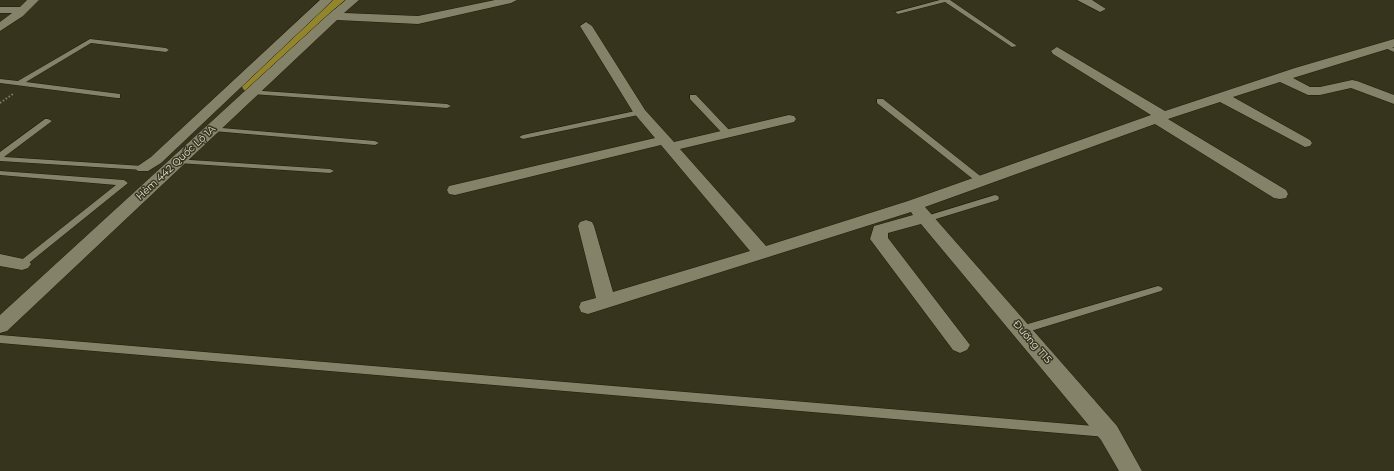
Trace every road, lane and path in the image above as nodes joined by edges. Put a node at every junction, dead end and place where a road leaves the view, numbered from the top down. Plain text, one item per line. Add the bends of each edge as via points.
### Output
1 (33, 0) edge
2 (327, 0) edge
3 (353, 0) edge
4 (511, 0) edge
5 (947, 0) edge
6 (1083, 0) edge
7 (1100, 9) dead end
8 (0, 10) edge
9 (23, 10) junction
10 (898, 12) dead end
11 (333, 16) junction
12 (586, 26) dead end
13 (0, 27) edge
14 (1014, 46) dead end
15 (1391, 46) edge
16 (166, 50) dead end
17 (1057, 51) dead end
18 (1281, 77) junction
19 (0, 81) edge
20 (18, 84) junction
21 (252, 92) junction
22 (117, 96) dead end
23 (1222, 96) junction
24 (693, 97) dead end
25 (1394, 100) edge
26 (880, 101) dead end
27 (447, 106) dead end
28 (640, 112) junction
29 (1160, 117) junction
30 (789, 118) dead end
31 (48, 121) dead end
32 (212, 129) junction
33 (727, 133) junction
34 (523, 137) dead end
35 (375, 143) dead end
36 (668, 143) junction
37 (1305, 143) dead end
38 (0, 157) edge
39 (178, 161) junction
40 (142, 168) joint
41 (330, 170) dead end
42 (0, 173) edge
43 (981, 181) junction
44 (455, 190) dead end
45 (1280, 194) dead end
46 (995, 198) dead end
47 (921, 214) junction
48 (586, 226) dead end
49 (762, 253) junction
50 (0, 260) edge
51 (22, 264) joint
52 (1158, 289) dead end
53 (606, 301) junction
54 (588, 307) dead end
55 (0, 326) edge
56 (1021, 330) junction
57 (0, 339) edge
58 (960, 345) dead end
59 (1109, 433) junction
60 (1131, 471) edge

1 - 9 street
2 - 40 street via 156,160
3 - 11 street, Hẻm 442 Quốc Lộ 1A
4 - 11 street via 418,20
5 - 10 lane
5 - 14 lane
6 - 7 street
8 - 9 street
9 - 13 street
11 - 21 street, Hẻm 442 Quốc Lộ 1A
12 - 28 street
15 - 18 street
16 - 20 lane via 90,41
17 - 29 street
18 - 23 street
18 - 25 street via 1308,91 1352,84
19 - 20 lane
20 - 22 lane
21 - 27 lane
21 - 32 street, Hẻm 442 Quốc Lộ 1A
23 - 29 street
23 - 37 street
24 - 33 lane
26 - 43 lane
28 - 34 lane
28 - 36 street
29 - 43 street
29 - 45 street
30 - 33 street
31 - 38 lane
32 - 35 lane
32 - 39 street, Hẻm 442 Quốc Lộ 1A
33 - 36 street
36 - 44 street
36 - 49 street
38 - 40 lane
39 - 41 lane
39 - 55 street, Hẻm 442 Quốc Lộ 1A
42 - 51 lane via 124,183
43 - 47 street
46 - 47 lane
47 - 49 street
47 - 56 street, Đường T15
47 - 58 street via 880,230 879,239
48 - 53 street
49 - 53 street
50 - 51 street
52 - 56 lane
53 - 54 street
56 - 59 street, Đường T15
57 - 59 lane
59 - 60 street, Đường T15

